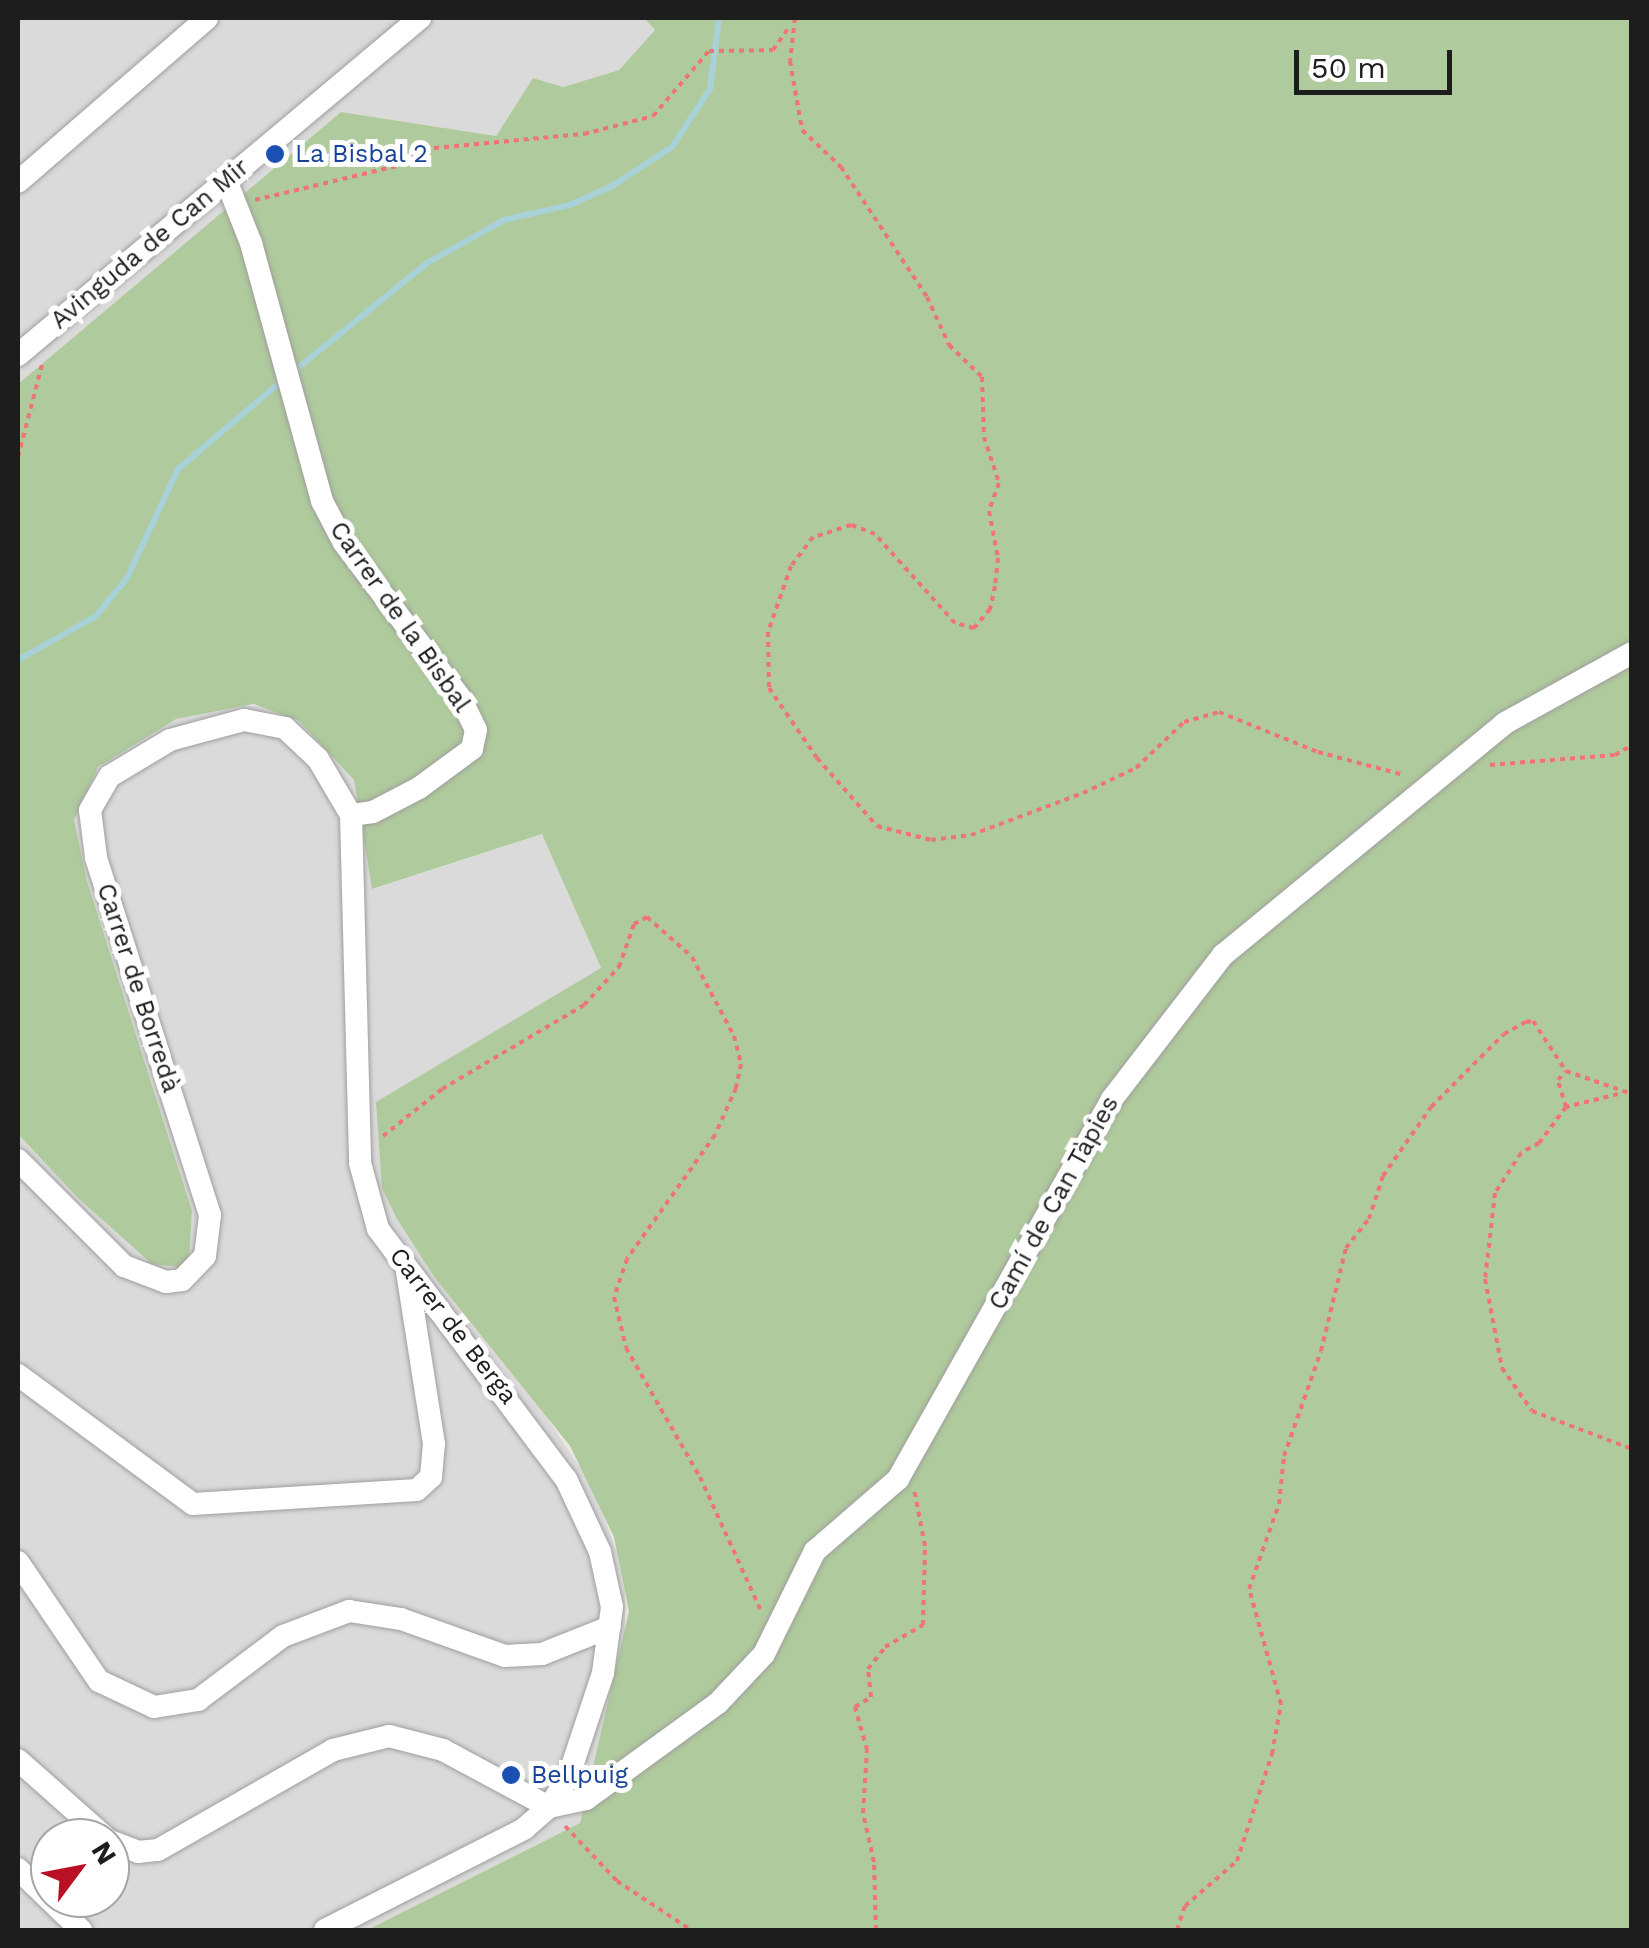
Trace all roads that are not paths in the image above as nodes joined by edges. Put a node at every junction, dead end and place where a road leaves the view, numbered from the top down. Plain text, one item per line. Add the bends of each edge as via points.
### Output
1 (207, 18) edge
2 (420, 18) edge
3 (226, 180) junction
4 (18, 182) edge
5 (18, 355) edge
6 (1632, 654) edge
7 (351, 815) junction
8 (18, 1160) edge
9 (407, 1270) junction
10 (18, 1375) edge
11 (18, 1562) edge
12 (610, 1627) junction
13 (18, 1760) edge
14 (549, 1806) junction
15 (84, 1818) edge
16 (130, 1849) edge
17 (18, 1868) edge
18 (81, 1930) edge
19 (325, 1930) edge

1 - 4 street
2 - 3 street, Avinguda de Can Mir
3 - 5 street, Avinguda de Can Mir
3 - 7 street, Carrer de la Bisbal via 322,501 344,543 462,699 476,730 472,749 419,788 373,812
6 - 14 street, Camí de Can Tàpies via 1506,724 1432,790 1245,934 1199,982 1112,1100 891,1490 815,1551 772,1638 718,1702 586,1799
7 - 8 street, Carrer de Borredà via 303,741 285,728 244,720 207,725 133,760 110,776 90,810 96,856 210,1215 210,1240 194,1271 166,1282 124,1266
7 - 9 street, Carrer de Berga via 360,1162 378,1230
9 - 10 street via 434,1444 431,1477 417,1490 193,1504
9 - 12 street, Carrer de Berga via 566,1479 600,1552
11 - 12 street via 98,1681 154,1707 198,1700 283,1636 349,1612 401,1619 505,1656 542,1654
12 - 14 street, Carrer de Berga via 603,1673 568,1778
13 - 15 street
14 - 16 street via 444,1750 389,1736 333,1750 158,1850
14 - 19 street via 524,1829
17 - 18 street

